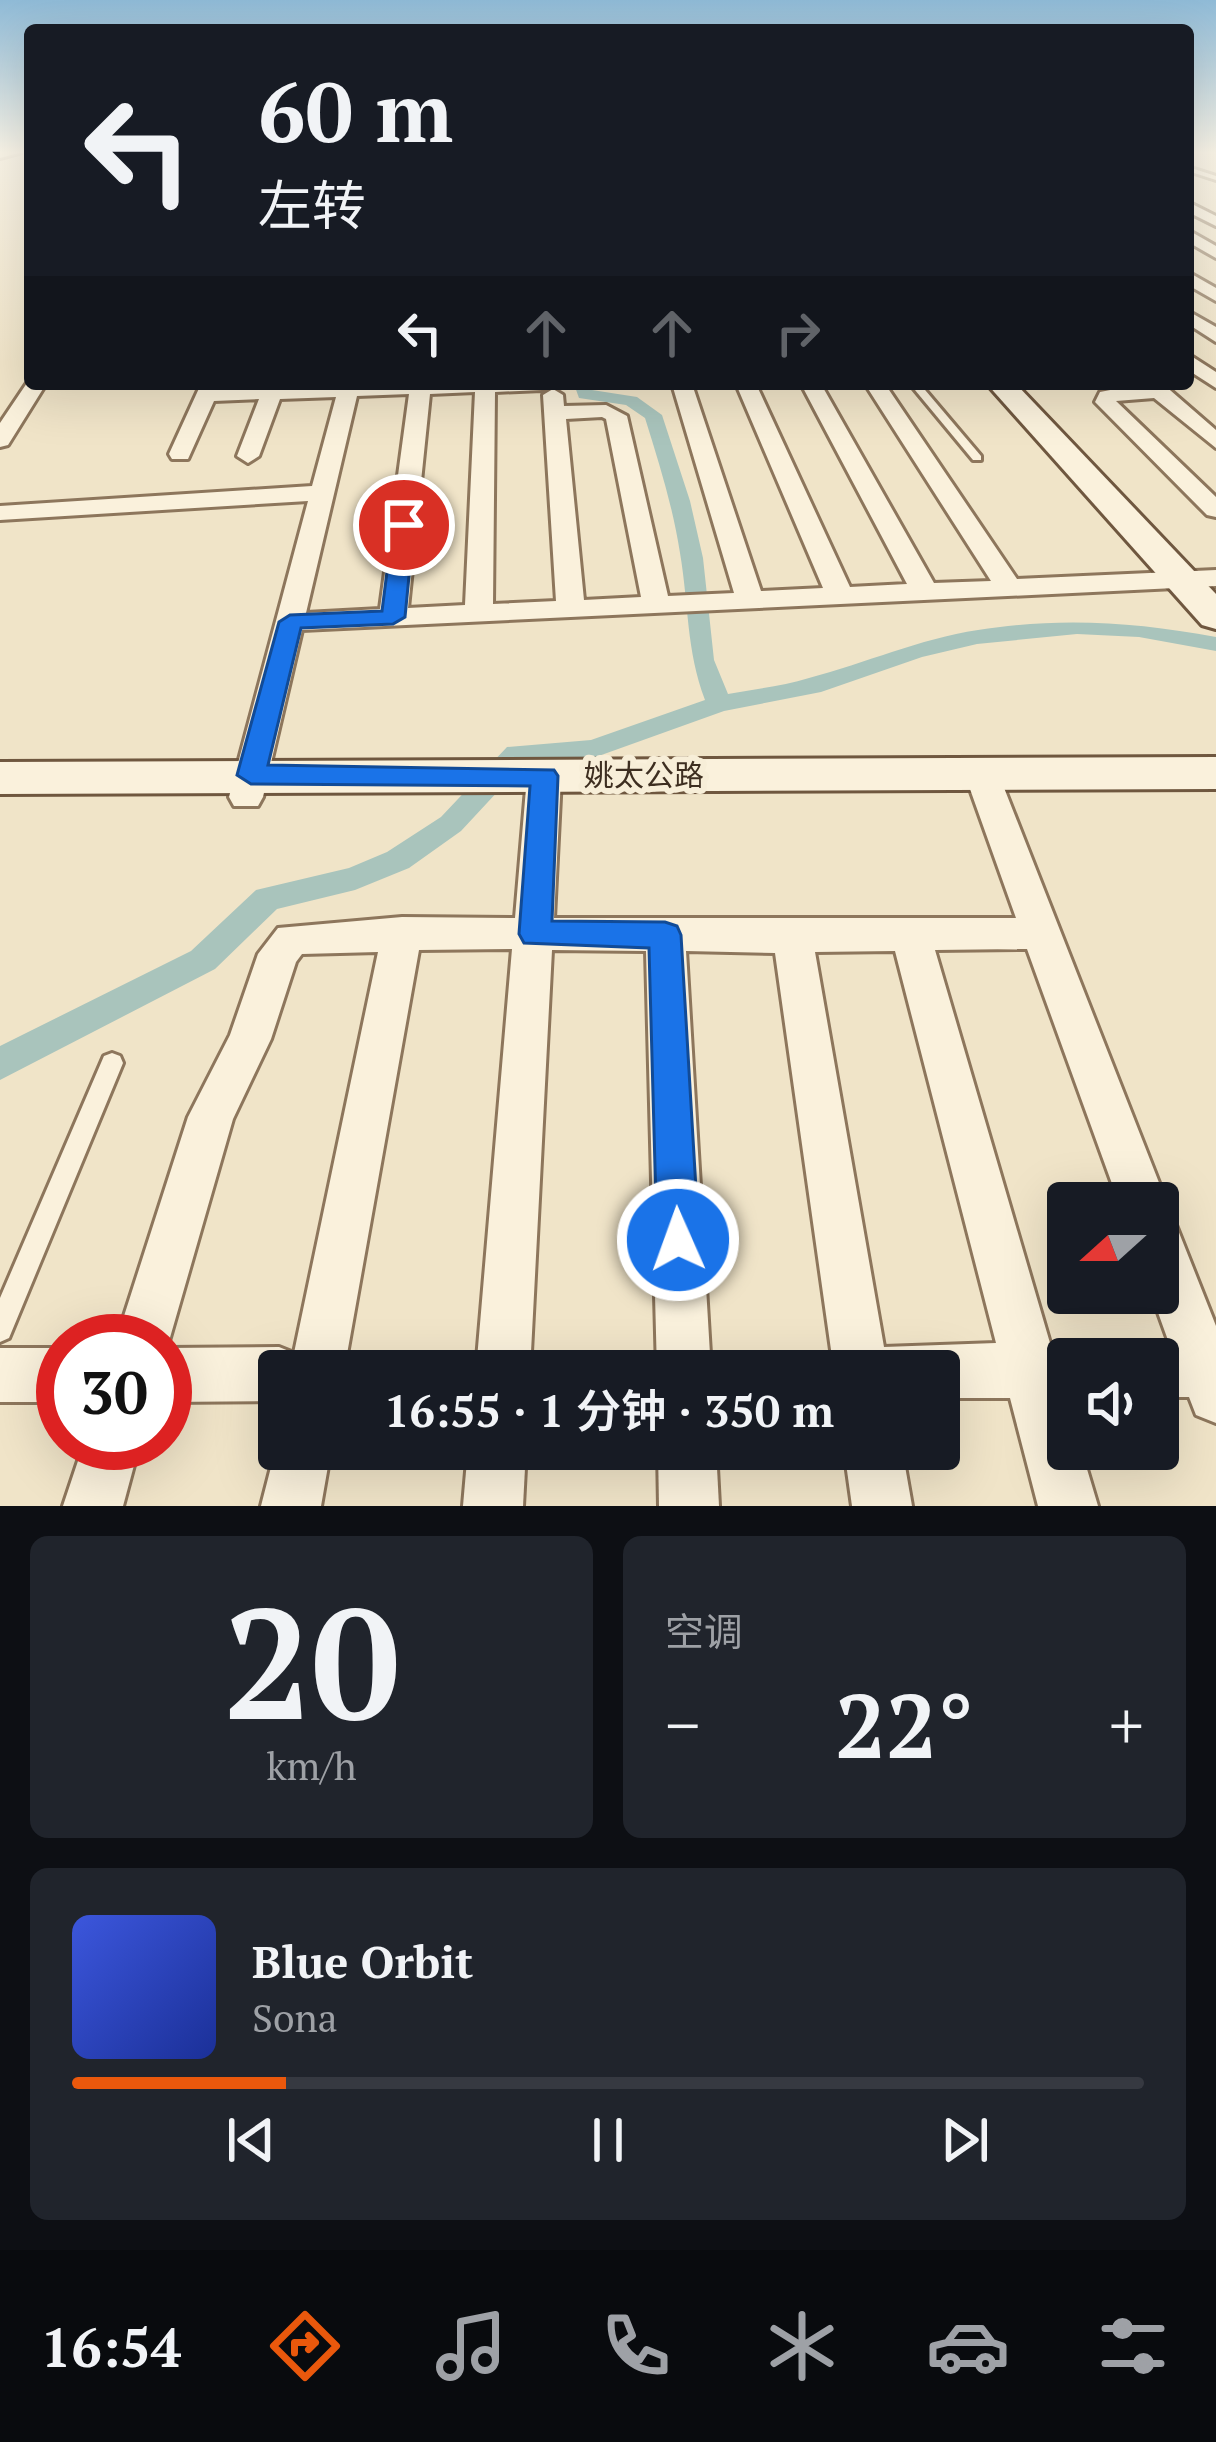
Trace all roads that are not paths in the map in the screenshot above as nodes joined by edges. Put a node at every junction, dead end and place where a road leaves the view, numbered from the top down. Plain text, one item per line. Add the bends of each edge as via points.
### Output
1 (32, 390) edge
2 (208, 390) edge
3 (272, 390) edge
4 (348, 390) edge
5 (421, 390) edge
6 (485, 390) edge
7 (552, 390) edge
8 (684, 390) edge
9 (749, 390) edge
10 (814, 390) edge
11 (879, 390) edge
12 (920, 390) edge
13 (1007, 390) edge
14 (1143, 390) edge
15 (1157, 390) edge
16 (554, 412) junction
17 (0, 440) edge
18 (1216, 441) edge
19 (180, 454) dead end
20 (248, 456) dead end
21 (976, 458) dead end
22 (323, 493) junction
23 (1216, 510) edge
24 (0, 513) edge
25 (1199, 579) edge
26 (1009, 588) junction
27 (925, 592) junction
28 (840, 596) junction
29 (737, 601) junction
30 (667, 604) junction
31 (571, 609) junction
32 (479, 613) junction
33 (393, 617) junction
34 (1216, 617) edge
35 (290, 622) junction
36 (1216, 773) edge
37 (0, 778) edge
38 (249, 786) junction
39 (986, 786) junction
40 (544, 788) junction
41 (1216, 795) edge
42 (0, 801) edge
43 (402, 933) junction
44 (1040, 933) junction
45 (536, 934) junction
46 (665, 935) junction
47 (911, 935) junction
48 (793, 937) junction
49 (112, 1063) dead end
50 (1135, 1182) edge
51 (151, 1314) edge
52 (1176, 1314) edge
53 (0, 1329) edge
54 (321, 1350) edge
55 (505, 1350) edge
56 (682, 1350) edge
57 (858, 1350) edge
58 (1047, 1364) edge
59 (1047, 1370) edge
60 (960, 1371) edge
61 (258, 1374) edge
62 (0, 1375) edge
63 (36, 1375) edge
64 (192, 1375) edge
65 (1193, 1378) edge
66 (103, 1470) edge
67 (298, 1470) edge
68 (496, 1470) edge
69 (688, 1470) edge
70 (876, 1470) edge
71 (1063, 1470) edge
72 (92, 1506) edge
73 (291, 1506) edge
74 (493, 1506) edge
75 (689, 1506) edge
76 (882, 1506) edge
77 (1068, 1506) edge

1 - 17 street
2 - 19 street
3 - 20 street
4 - 22 street
5 - 33 street
6 - 32 street
7 - 16 street
8 - 29 street
9 - 28 street
10 - 27 street
11 - 26 street
12 - 21 lane
13 - 25 main road
14 - 23 street via 1105,402
15 - 18 street
16 - 30 street via 616,416
16 - 31 street
22 - 24 street
22 - 35 street
25 - 26 street
25 - 34 main road
26 - 27 street
27 - 28 street
28 - 29 street
29 - 30 street
30 - 31 street
31 - 32 street
32 - 33 street
33 - 35 street
35 - 38 street
36 - 39 main road, 姚太公路
37 - 38 main road, 姚太公路
38 - 40 main road, 姚太公路
38 - 42 main road, 姚太公路
39 - 40 main road, 姚太公路
39 - 41 main road, 姚太公路
39 - 44 street
40 - 45 street
43 - 45 street
43 - 51 street via 292,939 278,954 250,1039 211,1117
43 - 54 street
44 - 47 street
44 - 50 street
45 - 46 street
45 - 55 street
46 - 48 street
46 - 56 street
47 - 48 street
47 - 58 street
48 - 57 street
49 - 53 lane
52 - 65 street
59 - 60 street
61 - 64 street
62 - 63 street
66 - 72 street
67 - 73 street
68 - 74 street
69 - 75 street
70 - 76 street
71 - 77 street

